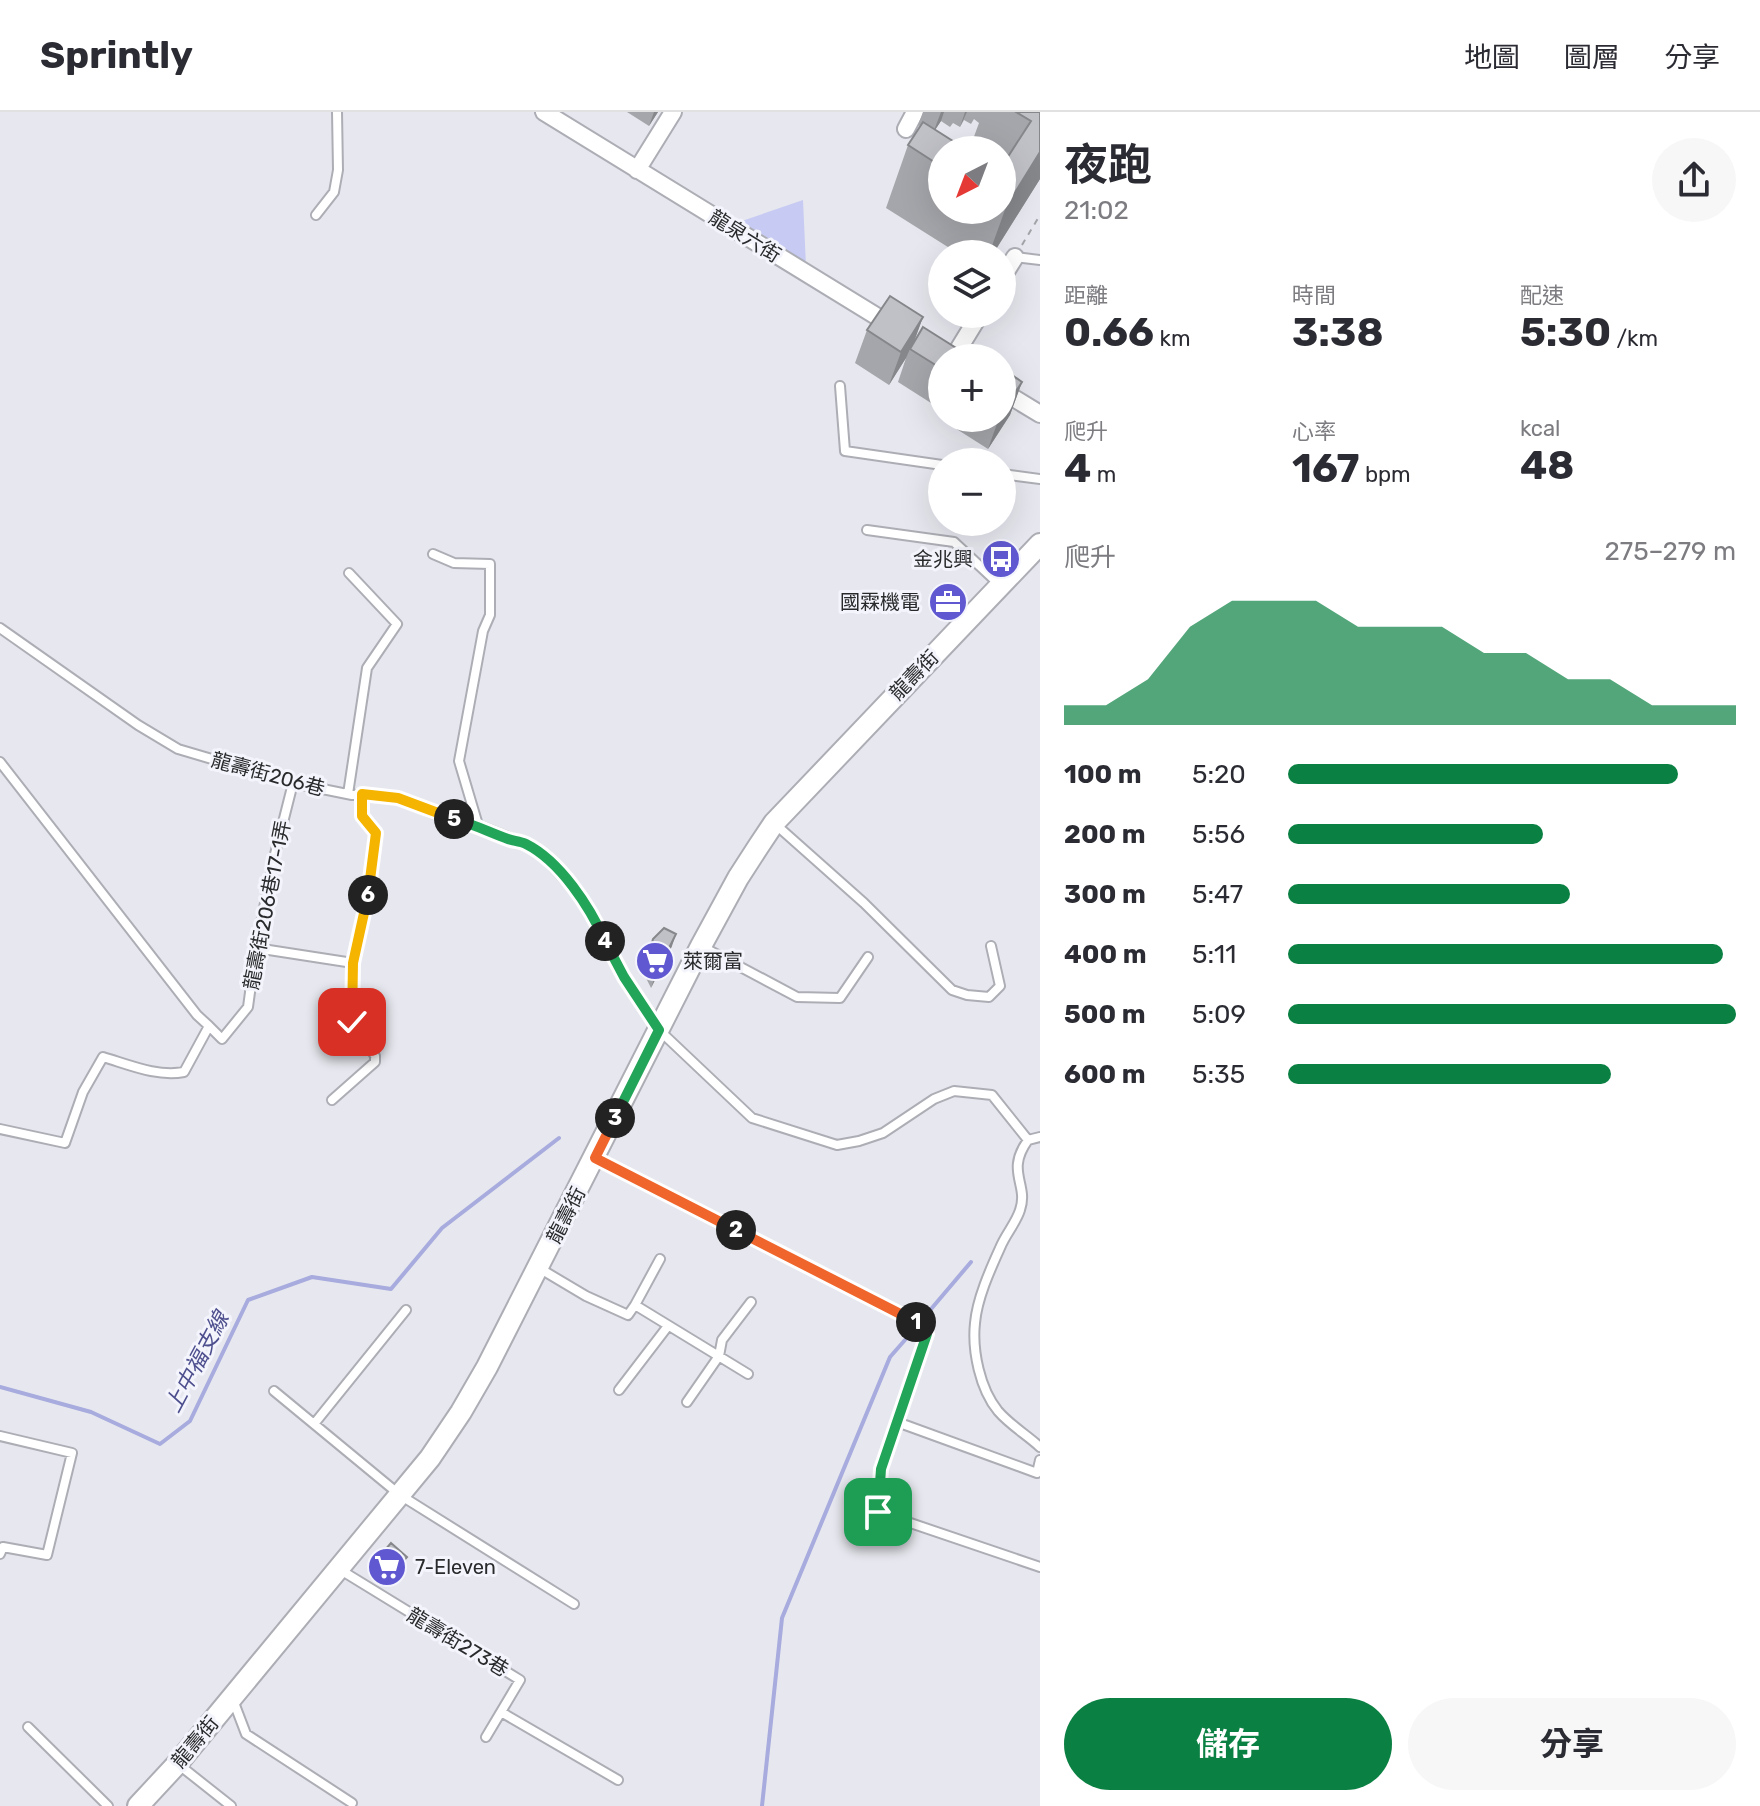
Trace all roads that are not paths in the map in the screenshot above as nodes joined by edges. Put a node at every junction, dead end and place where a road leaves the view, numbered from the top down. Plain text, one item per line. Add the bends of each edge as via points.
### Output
1 (337, 112) edge
2 (544, 112) edge
3 (673, 112) edge
4 (915, 112) edge
5 (906, 129) dead end
6 (637, 170) junction
7 (316, 215) dead end
8 (1016, 257) edge
9 (1040, 260) edge
10 (968, 328) edge
11 (906, 334) edge
12 (954, 344) edge
13 (840, 386) dead end
14 (1016, 397) edge
15 (1038, 407) edge
16 (928, 463) edge
17 (1016, 476) edge
18 (1040, 479) edge
19 (867, 530) dead end
20 (1040, 544) edge
21 (433, 554) dead end
22 (349, 573) dead end
23 (1000, 585) junction
24 (0, 628) edge
25 (0, 762) edge
26 (293, 783) junction
27 (348, 794) junction
28 (362, 794) junction
29 (774, 823) junction
30 (478, 825) junction
31 (701, 946) junction
32 (991, 946) dead end
33 (256, 948) junction
34 (868, 957) dead end
35 (353, 963) junction
36 (209, 1026) junction
37 (659, 1030) junction
38 (332, 1100) dead end
39 (0, 1129) edge
40 (1040, 1137) edge
41 (1028, 1140) junction
42 (595, 1158) junction
43 (660, 1259) dead end
44 (539, 1268) junction
45 (751, 1302) dead end
46 (635, 1305) junction
47 (406, 1310) dead end
48 (668, 1326) junction
49 (719, 1356) junction
50 (748, 1374) dead end
51 (619, 1390) dead end
52 (274, 1391) dead end
53 (687, 1402) dead end
54 (897, 1422) junction
55 (314, 1424) junction
56 (0, 1436) edge
57 (1040, 1447) edge
58 (1040, 1460) edge
59 (400, 1495) junction
60 (1, 1549) edge
61 (1040, 1567) edge
62 (339, 1569) junction
63 (574, 1604) dead end
64 (232, 1698) junction
65 (501, 1712) junction
66 (28, 1727) dead end
67 (486, 1737) dead end
68 (177, 1764) junction
69 (618, 1780) dead end
70 (352, 1803) dead end
71 (108, 1806) edge
72 (138, 1806) edge
73 (231, 1806) edge

1 - 7 lane via 334,192
2 - 6 street, 龍泉六街
3 - 6 street
4 - 5 street
6 - 11 street, 龍泉六街
8 - 9 lane
10 - 12 street
13 - 16 lane via 845,451
14 - 15 street
17 - 18 lane
19 - 23 lane via 954,542
20 - 23 street, 龍壽街
21 - 30 lane via 454,563 490,564 490,615 459,761
22 - 27 lane via 397,624 367,668
23 - 29 street, 龍壽街
24 - 26 lane, 龍壽街206巷 via 178,749
25 - 36 lane
26 - 27 lane, 龍壽街206巷
26 - 33 lane, 龍壽街206巷17-1弄
27 - 28 lane, 龍壽街206巷
28 - 30 lane, 龍壽街206巷 via 398,798
28 - 35 lane via 362,816 376,833
29 - 31 street, 龍壽街
29 - 32 lane via 952,990 989,997 1000,986
30 - 37 lane, 龍壽街206巷 via 526,844 572,886
31 - 34 lane via 797,997 840,998
31 - 37 street, 龍壽街
33 - 35 lane
33 - 36 lane, 龍壽街206巷17-1弄 via 248,1007 222,1039
35 - 38 lane via 352,1022 375,1062
36 - 39 lane via 184,1072 151,1072 103,1057 83,1092 65,1143
37 - 41 lane, 龍壽街206巷 via 752,1118 795,1133 837,1145 859,1141 883,1133 954,1091 992,1095
37 - 42 street, 龍壽街
40 - 41 lane
41 - 57 lane via 1019,1153 1016,1175 1021,1208 1000,1246 975,1324 986,1392 998,1410
42 - 44 street, 龍壽街
42 - 54 lane via 923,1326 927,1334
43 - 46 lane
44 - 46 lane via 628,1315
44 - 59 street, 龍壽街 via 461,1412
45 - 49 lane via 722,1340
46 - 48 lane
47 - 55 lane
48 - 49 lane
48 - 51 lane
49 - 50 lane
49 - 53 lane
52 - 55 lane
54 - 58 lane via 1037,1473
54 - 61 lane via 881,1469 878,1512
55 - 59 lane
56 - 60 lane via 72,1453 47,1555
59 - 62 street, 龍壽街
59 - 63 lane
62 - 64 street, 龍壽街
62 - 65 lane, 龍壽街273巷 via 520,1680
64 - 68 street, 龍壽街
64 - 70 lane via 246,1734
65 - 67 lane, 龍壽街273巷
65 - 69 lane
66 - 71 lane
68 - 72 street, 龍壽街
68 - 73 lane

